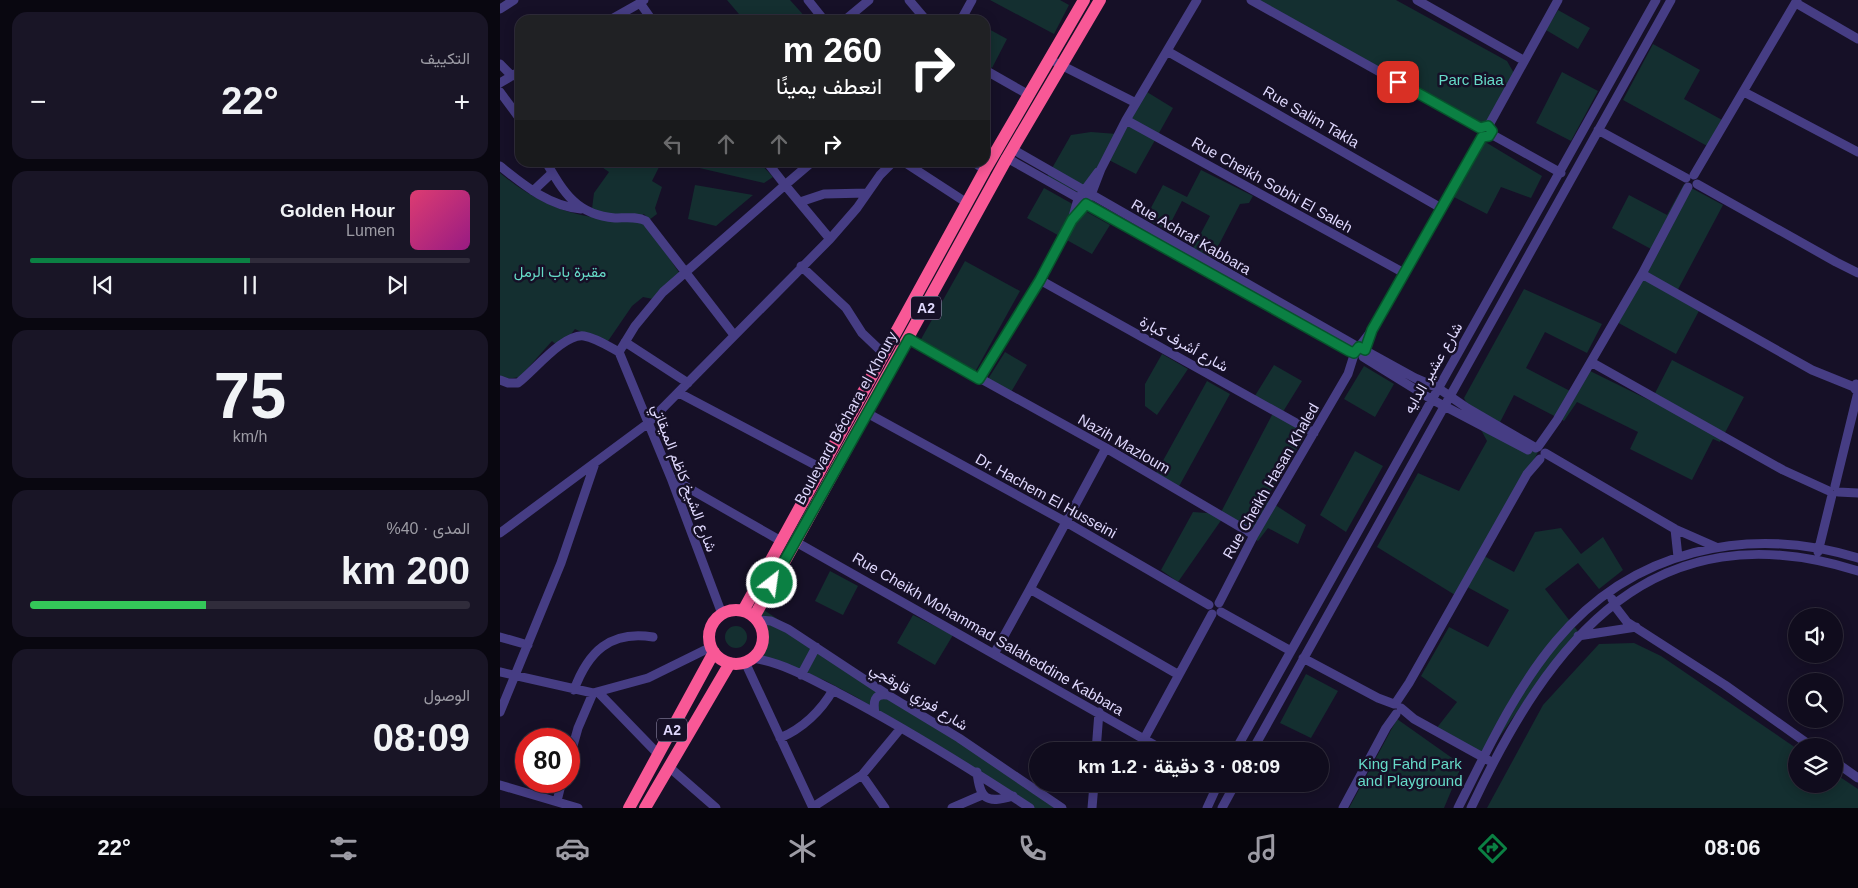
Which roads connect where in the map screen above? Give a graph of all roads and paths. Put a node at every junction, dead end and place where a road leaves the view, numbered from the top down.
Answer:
1 (514, 0) edge
2 (808, 0) edge
3 (869, 0) edge
4 (909, 0) edge
5 (972, 0) edge
6 (1084, 0) edge
7 (1100, 0) edge
8 (1197, 0) edge
9 (1251, 0) edge
10 (1417, 0) edge
11 (1558, 0) edge
12 (1656, 0) edge
13 (1672, 0) edge
14 (642, 1) edge
15 (1797, 2) edge
16 (500, 9) edge
17 (618, 15) edge
18 (649, 15) edge
19 (820, 15) edge
20 (851, 15) edge
21 (922, 15) edge
22 (963, 15) edge
23 (1858, 39) edge
24 (1167, 51) junction
25 (1523, 60) junction
26 (1055, 62) junction
27 (500, 64) edge
28 (990, 73) edge
29 (515, 74) edge
30 (512, 76) junction
31 (500, 83) edge
32 (500, 92) edge
33 (1744, 92) junction
34 (1029, 95) junction
35 (1136, 103) junction
36 (515, 112) edge
37 (1126, 120) junction
38 (1598, 130) junction
39 (1485, 131) junction
40 (1858, 152) edge
41 (1010, 154) junction
42 (990, 161) edge
43 (500, 166) edge
44 (549, 167) edge
45 (771, 167) edge
46 (806, 167) edge
47 (888, 167) edge
48 (912, 167) edge
49 (981, 167) edge
50 (987, 167) edge
51 (985, 170) junction
52 (552, 172) junction
53 (1561, 172) junction
54 (1691, 181) junction
55 (785, 185) junction
56 (533, 191) junction
57 (867, 193) junction
58 (1087, 193) junction
59 (1078, 199) junction
60 (800, 202) junction
61 (967, 203) junction
62 (1086, 204) junction
63 (1441, 208) junction
64 (581, 209) junction
65 (1072, 220) junction
66 (830, 239) junction
67 (802, 266) junction
68 (686, 271) junction
69 (1404, 273) junction
70 (1858, 273) edge
71 (1642, 274) junction
72 (1040, 280) junction
73 (734, 335) junction
74 (909, 339) junction
75 (625, 342) junction
76 (619, 352) junction
77 (1360, 352) junction
78 (883, 353) junction
79 (1592, 362) junction
80 (979, 379) junction
81 (500, 380) edge
82 (688, 383) junction
83 (1857, 387) edge
84 (1438, 388) junction
85 (679, 393) junction
86 (1450, 395) junction
87 (1432, 399) junction
88 (1444, 406) junction
89 (867, 413) junction
90 (647, 424) junction
91 (1314, 433) junction
92 (1106, 448) junction
93 (1539, 453) junction
94 (595, 463) junction
95 (821, 468) junction
96 (670, 478) junction
97 (1833, 491) junction
98 (1858, 493) edge
99 (1066, 522) junction
100 (1675, 530) junction
101 (500, 533) edge
102 (1254, 535) junction
103 (781, 541) junction
104 (796, 542) junction
105 (1716, 547) junction
106 (1819, 547) junction
107 (1678, 557) junction
108 (1858, 558) edge
109 (1816, 559) junction
110 (1858, 571) edge
111 (1030, 590) junction
112 (1610, 591) junction
113 (1613, 603) junction
114 (1215, 608) junction
115 (722, 614) junction
116 (751, 616) junction
117 (1636, 627) junction
118 (1578, 636) junction
119 (500, 637) edge
120 (653, 637) dead end
121 (528, 645) junction
122 (816, 647) junction
123 (712, 650) junction
124 (1290, 651) junction
125 (994, 654) junction
126 (1303, 658) junction
127 (749, 660) junction
128 (730, 663) junction
129 (500, 672) edge
130 (801, 675) junction
131 (1179, 675) junction
132 (514, 676) junction
133 (574, 690) junction
134 (833, 690) junction
135 (595, 693) junction
136 (888, 695) junction
137 (1396, 709) junction
138 (500, 712) edge
139 (1099, 712) junction
140 (875, 713) junction
141 (578, 728) edge
142 (901, 728) junction
143 (780, 738) junction
144 (1144, 738) junction
145 (1800, 738) edge
146 (1097, 742) edge
147 (1150, 742) edge
148 (1240, 742) edge
149 (1257, 742) edge
150 (659, 755) junction
151 (1483, 758) junction
152 (1493, 763) junction
153 (669, 767) junction
154 (1843, 768) edge
155 (977, 772) junction
156 (862, 775) junction
157 (1858, 778) edge
158 (500, 785) edge
159 (1093, 792) edge
160 (1214, 792) edge
161 (1230, 792) edge
162 (559, 793) edge
163 (982, 795) junction
164 (1013, 796) junction
165 (557, 801) junction
166 (994, 804) edge
167 (578, 808) edge
168 (629, 808) edge
169 (645, 808) edge
170 (716, 808) edge
171 (813, 808) edge
172 (885, 808) edge
173 (952, 808) edge
174 (1030, 808) edge
175 (1062, 808) edge
176 (1092, 808) edge
177 (1207, 808) edge
178 (1222, 808) edge
179 (1343, 808) edge
180 (1458, 808) edge
181 (1471, 808) edge

1 - 16 street
2 - 19 street
3 - 20 street
4 - 21 street
5 - 22 street
6 - 26 highway, Boulevard Béchara el Khoury / A2
7 - 26 highway, Boulevard Béchara el Khoury / A2
8 - 24 street
9 - 39 street
10 - 25 street
11 - 25 street, Rue Cheikh Hasan Khaled
12 - 53 street, شارع عشير الدايه
13 - 38 street, شارع عشير الدايه
14 - 17 street
14 - 18 street
15 - 23 street
15 - 33 street
24 - 35 street
24 - 63 street, Rue Salim Takla
25 - 39 street, Rue Cheikh Hasan Khaled
26 - 34 highway, Boulevard Béchara el Khoury / A2
26 - 35 street
26 - 41 highway, Boulevard Béchara el Khoury / A2
27 - 30 street
28 - 34 street
29 - 30 street
30 - 31 street
32 - 36 street
33 - 40 street
33 - 54 street
34 - 42 highway, Boulevard Béchara el Khoury / A2
35 - 37 street
37 - 58 street
37 - 69 street, Rue Cheikh Sobhi El Saleh
38 - 54 street
38 - 86 street, شارع عشير الدايه
39 - 53 street
39 - 63 street, Rue Cheikh Hasan Khaled
41 - 58 street, Rue Achraf Kabbara
41 - 59 street, Rue Achraf Kabbara
41 - 74 highway, Boulevard Béchara el Khoury / A2
43 - 56 street
44 - 52 street
45 - 55 street
46 - 55 street
47 - 57 street
48 - 61 street
49 - 51 street
50 - 51 highway, Boulevard Béchara el Khoury / A2
51 - 61 highway, Boulevard Béchara el Khoury / A2
52 - 56 street
52 - 64 street
53 - 84 street, شارع عشير الدايه
54 - 70 street
54 - 71 street
55 - 60 street
55 - 68 street
56 - 64 street
57 - 60 street
57 - 66 street
58 - 59 street
58 - 62 street
58 - 77 street, Rue Achraf Kabbara
59 - 62 street, Rue Achraf Kabbara
59 - 65 street
60 - 66 street
61 - 78 highway, Boulevard Béchara el Khoury / A2
62 - 65 street
62 - 77 street, Rue Achraf Kabbara
63 - 69 street, Rue Cheikh Hasan Khaled
64 - 68 street
65 - 72 street
66 - 67 street
67 - 73 street
67 - 78 street
68 - 73 street
68 - 75 street
69 - 77 street, Rue Cheikh Hasan Khaled
71 - 79 street
71 - 83 street
72 - 80 street
72 - 91 street, شارع أشرف كبارة
73 - 82 street
74 - 80 street, Nazih Mazloum
74 - 89 highway, Boulevard Béchara el Khoury / A2
75 - 76 street
75 - 82 street
76 - 81 street
76 - 90 street, شارع الشيخ كاظم الميقاتي
77 - 84 street, Rue Achraf Kabbara
77 - 87 street, Rue Achraf Kabbara
77 - 91 street, Rue Cheikh Hasan Khaled
78 - 95 highway, Boulevard Béchara el Khoury / A2
79 - 93 street
79 - 97 street
80 - 92 street, Nazih Mazloum
82 - 85 street
83 - 97 street
84 - 86 street, Rue Achraf Kabbara
84 - 87 street, شارع عشير الدايه
85 - 90 street
85 - 95 street
86 - 88 street, شارع عشير الدايه
86 - 93 street, Rue Achraf Kabbara
87 - 88 street, Rue Achraf Kabbara
87 - 124 street, شارع عشير الدايه
88 - 93 street, Rue Achraf Kabbara
88 - 126 street, شارع عشير الدايه
89 - 99 street, Dr. Hachem El Husseini
89 - 104 highway, Boulevard Béchara el Khoury / A2
90 - 94 street
90 - 96 street, شارع الشيخ كاظم الميقاتي
91 - 102 street, Rue Cheikh Hasan Khaled
92 - 99 street
92 - 102 street, Nazih Mazloum
93 - 100 street, Rue Achraf Kabbara
93 - 137 street
94 - 101 street
94 - 121 street
95 - 103 highway, Boulevard Béchara el Khoury / A2
96 - 103 street
96 - 115 street, شارع الشيخ كاظم الميقاتي
97 - 98 street
97 - 106 street
99 - 111 street
99 - 114 street, Dr. Hachem El Husseini
100 - 105 street, Rue Achraf Kabbara
100 - 107 street
102 - 114 street, Rue Cheikh Hasan Khaled
103 - 116 highway, Boulevard Béchara el Khoury / A2
104 - 116 highway, Boulevard Béchara el Khoury / A2
104 - 125 street, Rue Cheikh Mohammad Salaheddine Kabbara
105 - 106 street
105 - 107 street
106 - 108 street
106 - 109 street
107 - 112 street
109 - 110 street
109 - 113 street
111 - 125 street
111 - 131 street
112 - 113 street
112 - 151 street
113 - 117 street
113 - 118 street
114 - 124 street, Dr. Hachem El Husseini
114 - 131 street, Rue Cheikh Hasan Khaled
115 - 116 highway
115 - 123 highway, A2
116 - 122 street, شارع فوزي قاوقجي
116 - 127 highway
117 - 118 street
117 - 145 street
118 - 152 street
119 - 121 street
120 - 133 street
121 - 132 street
122 - 130 street
122 - 136 street, شارع فوزي قاوقجي
123 - 128 highway
123 - 135 street
123 - 150 highway, A2
124 - 148 street, شارع عشير الدايه
125 - 139 street, Rue Cheikh Mohammad Salaheddine Kabbara
126 - 137 street
126 - 149 street, شارع عشير الدايه
127 - 128 highway
127 - 130 street
127 - 143 street
128 - 153 highway, A2
129 - 132 street
130 - 134 street
131 - 144 street, Rue Cheikh Hasan Khaled
132 - 133 street
132 - 138 street
133 - 135 street
134 - 140 street
134 - 143 street
135 - 141 street
135 - 150 street
136 - 140 street
136 - 175 street, شارع فوزي قاوقجي
137 - 151 street
137 - 179 street
139 - 144 street, Rue Cheikh Mohammad Salaheddine Kabbara
139 - 146 street
140 - 142 street
142 - 155 street
142 - 156 street
143 - 171 street
144 - 147 street, Rue Cheikh Mohammad Salaheddine Kabbara
150 - 168 highway, A2
151 - 152 street
151 - 180 street
152 - 181 street
153 - 169 highway, A2
153 - 170 street
154 - 157 street
155 - 163 street
155 - 164 street
156 - 171 street
156 - 172 street
158 - 165 street
159 - 176 street
160 - 177 street
161 - 178 street
162 - 165 street
163 - 166 street
163 - 173 street
164 - 166 street
164 - 174 street
165 - 167 street

